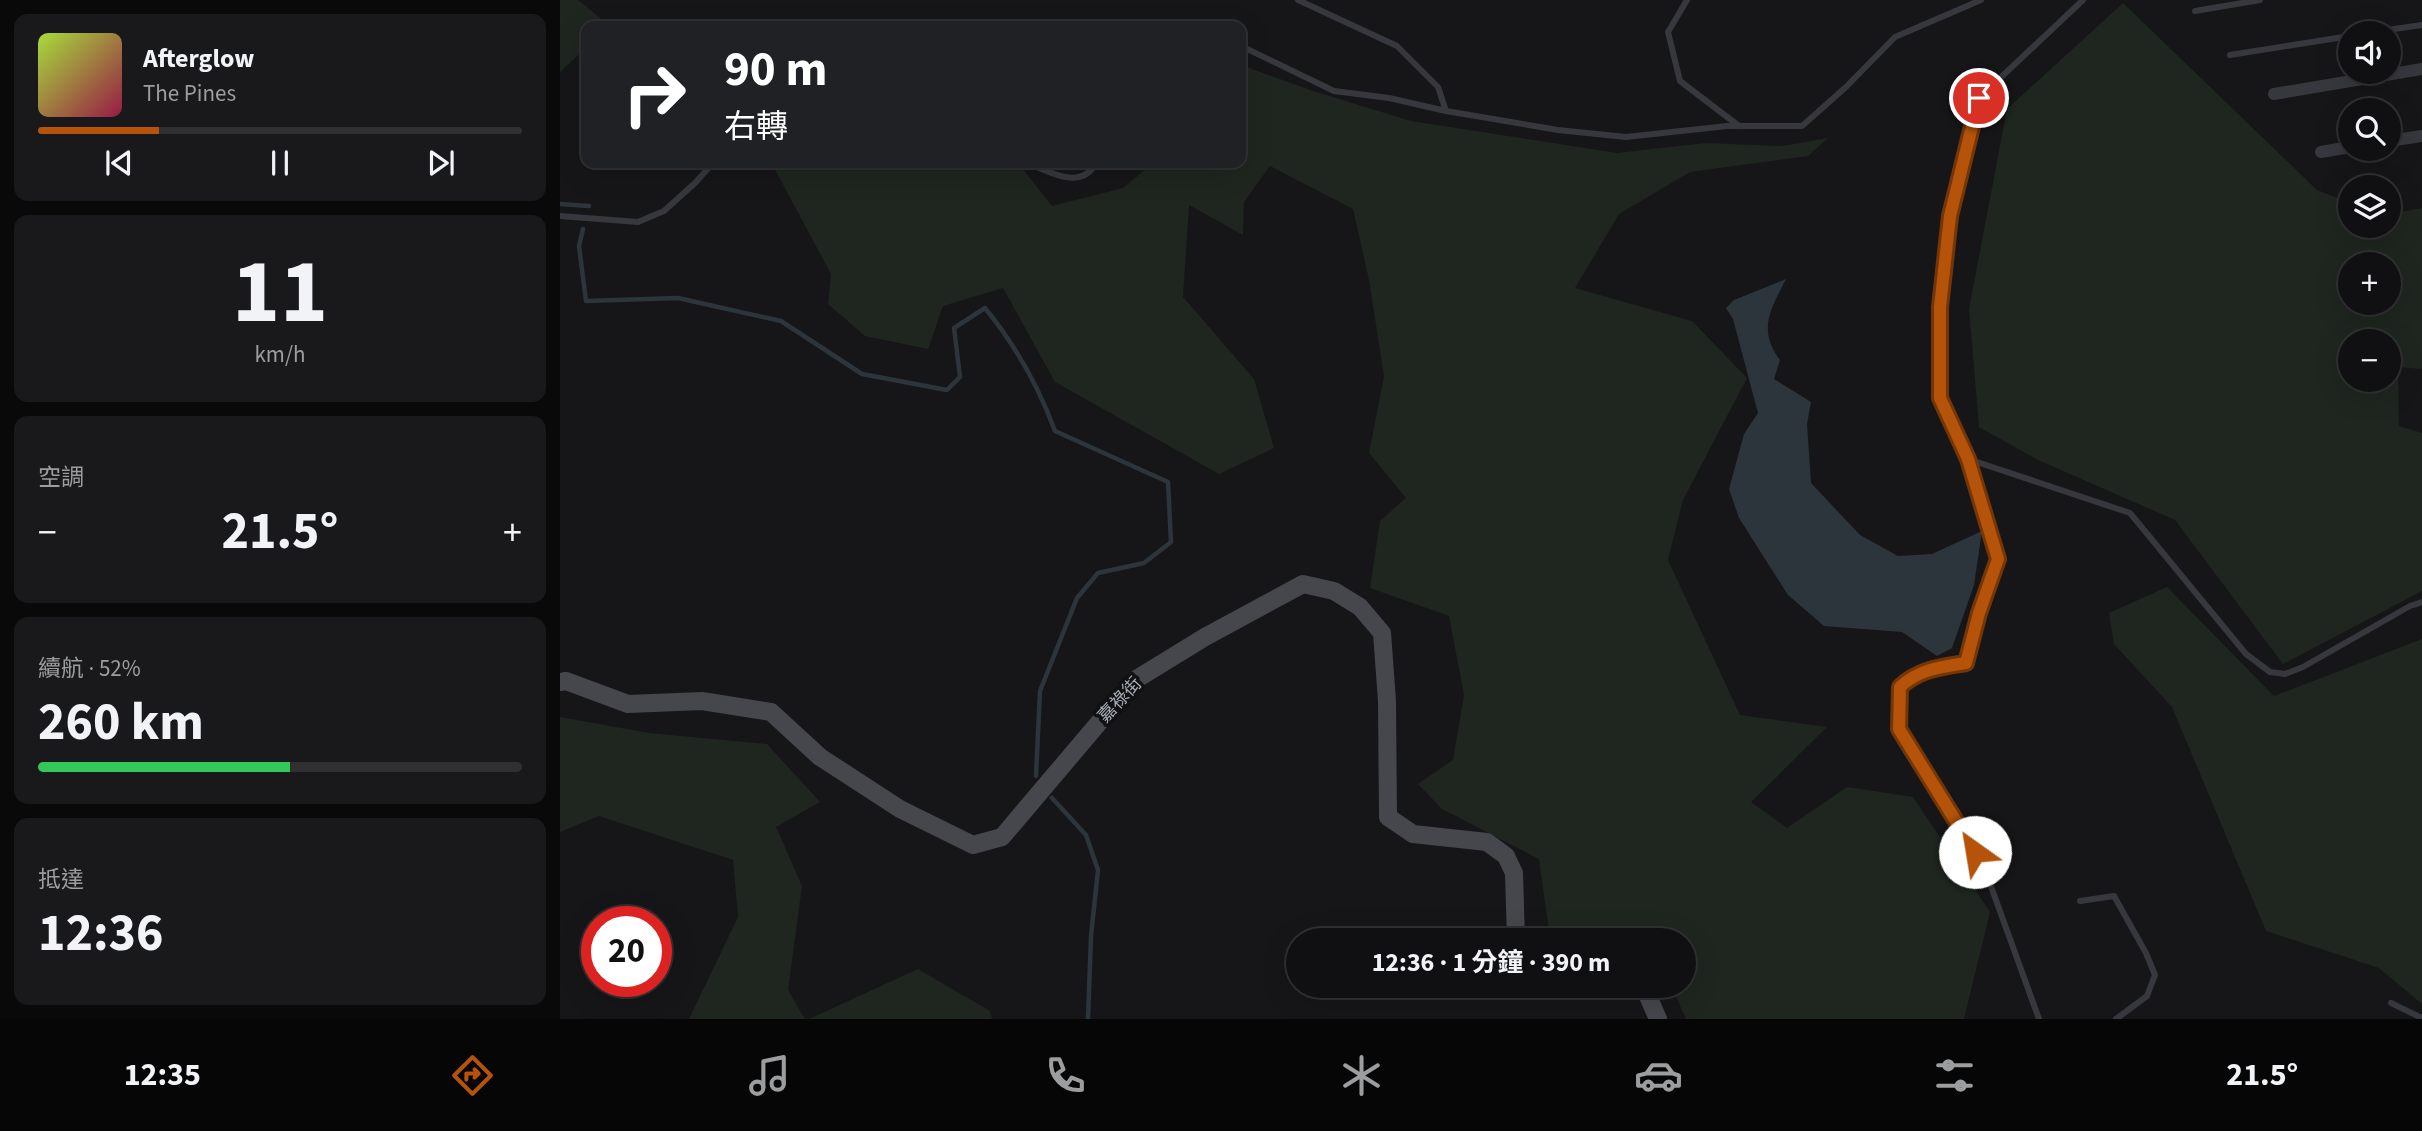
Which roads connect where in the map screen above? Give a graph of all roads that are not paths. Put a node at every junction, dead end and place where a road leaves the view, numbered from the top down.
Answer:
1 (1687, 0) edge
2 (1981, 0) edge
3 (2083, 0) edge
4 (2260, 0) edge
5 (1303, 1) edge
6 (2195, 11) dead end
7 (2422, 25) edge
8 (2401, 28) edge
9 (2338, 38) edge
10 (1246, 48) edge
11 (2230, 55) dead end
12 (2422, 69) edge
13 (2274, 94) dead end
14 (1446, 111) junction
15 (1739, 126) junction
16 (2422, 136) edge
17 (2401, 139) edge
18 (2338, 149) edge
19 (2321, 152) dead end
20 (708, 168) edge
21 (1041, 168) edge
22 (1093, 168) edge
23 (560, 216) edge
24 (1968, 459) junction
25 (2422, 602) edge
26 (560, 682) edge
27 (2080, 901) dead end
28 (1516, 928) edge
29 (1649, 998) edge
30 (2391, 1003) dead end
31 (2422, 1018) edge
32 (1658, 1019) edge
33 (2039, 1019) edge
34 (2116, 1019) edge

1 - 15 lane
2 - 15 lane
3 - 24 lane
4 - 6 lane
5 - 14 lane
7 - 8 lane
9 - 11 lane
10 - 14 lane
12 - 13 street
14 - 15 lane
16 - 17 street
18 - 19 street
20 - 23 lane
21 - 22 lane
24 - 25 lane
24 - 33 lane
26 - 28 street, 嘉祿街
27 - 34 lane
29 - 32 street
30 - 31 lane

